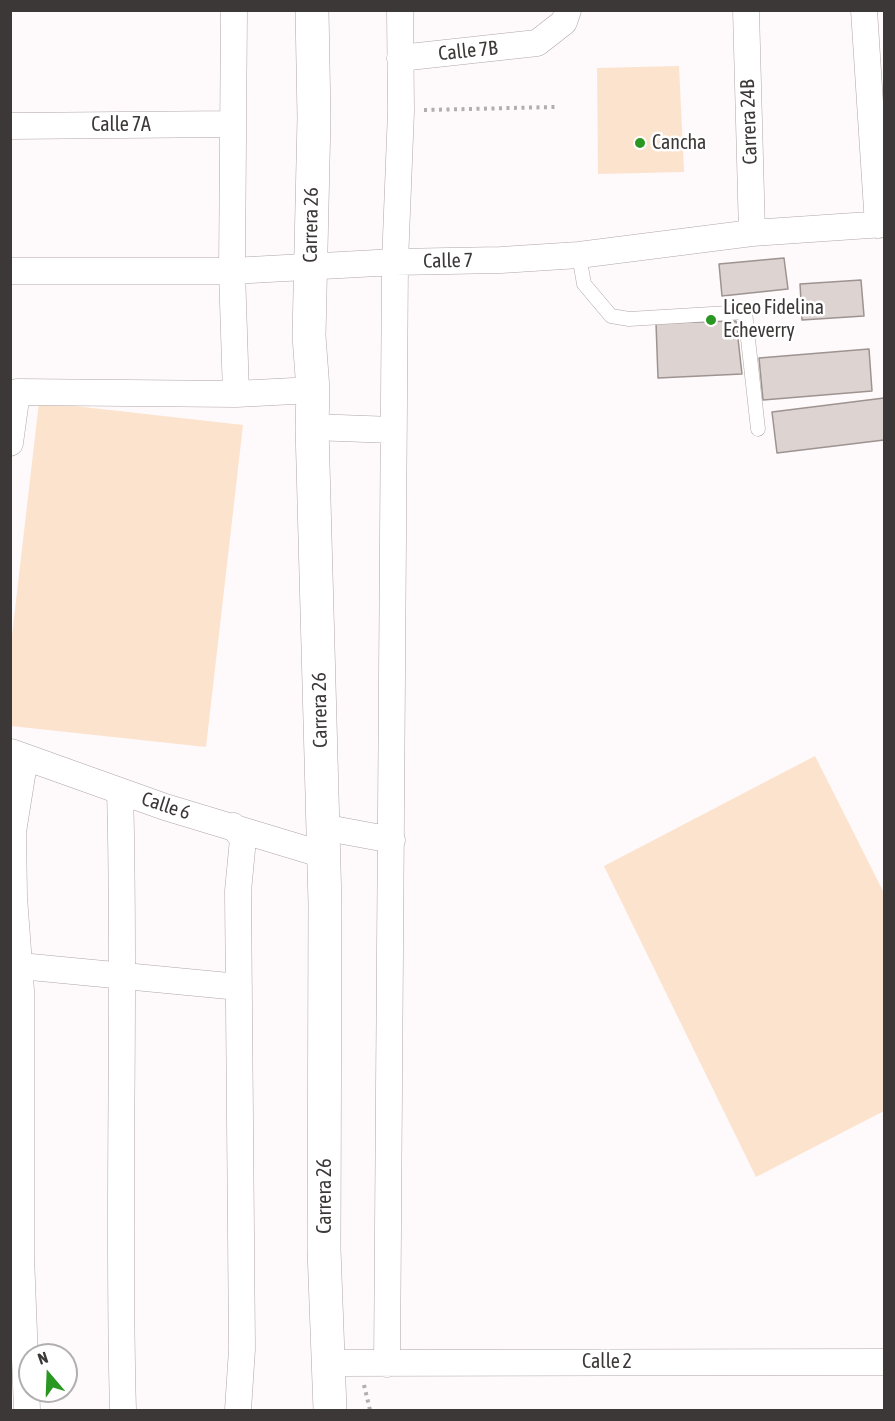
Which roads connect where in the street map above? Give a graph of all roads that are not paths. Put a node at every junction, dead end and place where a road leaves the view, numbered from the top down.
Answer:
1 (234, 10) edge
2 (312, 10) edge
3 (400, 10) edge
4 (568, 10) edge
5 (746, 10) edge
6 (864, 10) edge
7 (400, 58) junction
8 (232, 124) junction
9 (10, 126) edge
10 (881, 224) edge
11 (752, 233) junction
12 (579, 255) junction
13 (395, 262) junction
14 (310, 266) junction
15 (232, 271) junction
16 (10, 272) edge
17 (313, 390) junction
18 (236, 394) junction
19 (312, 427) junction
20 (758, 429) dead end
21 (393, 430) junction
22 (10, 443) edge
23 (18, 754) edge
24 (120, 791) junction
25 (233, 826) junction
26 (392, 840) junction
27 (323, 841) junction
28 (14, 965) edge
29 (123, 975) junction
30 (239, 987) junction
31 (16, 1257) edge
32 (885, 1362) edge
33 (329, 1363) junction
34 (387, 1364) junction
35 (27, 1410) edge
36 (123, 1410) edge
37 (238, 1410) edge
38 (330, 1410) edge

1 - 8 street
2 - 14 main road, Carrera 26
3 - 7 street
4 - 7 street, Calle 7B
5 - 11 street, Carrera 24B
6 - 10 street
7 - 13 street
8 - 9 street, Calle 7A
8 - 15 street
10 - 11 street, Calle 7
11 - 12 street, Calle 7
12 - 13 street, Calle 7
12 - 20 lane
13 - 14 street, Calle 7
13 - 21 street
14 - 15 street, Calle 7
14 - 17 main road, Carrera 26
15 - 16 street, Calle 7
15 - 18 street
17 - 18 street
17 - 19 main road, Carrera 26
18 - 22 street
19 - 21 street
19 - 27 main road, Carrera 26
21 - 26 street
23 - 24 street, Calle 6
23 - 28 street
24 - 25 street, Calle 6
24 - 29 street
25 - 27 street, Calle 6
25 - 30 street
26 - 27 street, Calle 6
26 - 34 street
27 - 33 main road, Carrera 26
28 - 29 street
28 - 31 street
29 - 30 street
29 - 36 street
30 - 37 street
31 - 35 street
32 - 34 street, Calle 2
33 - 34 street, Calle 2
33 - 38 main road, Carrera 26

